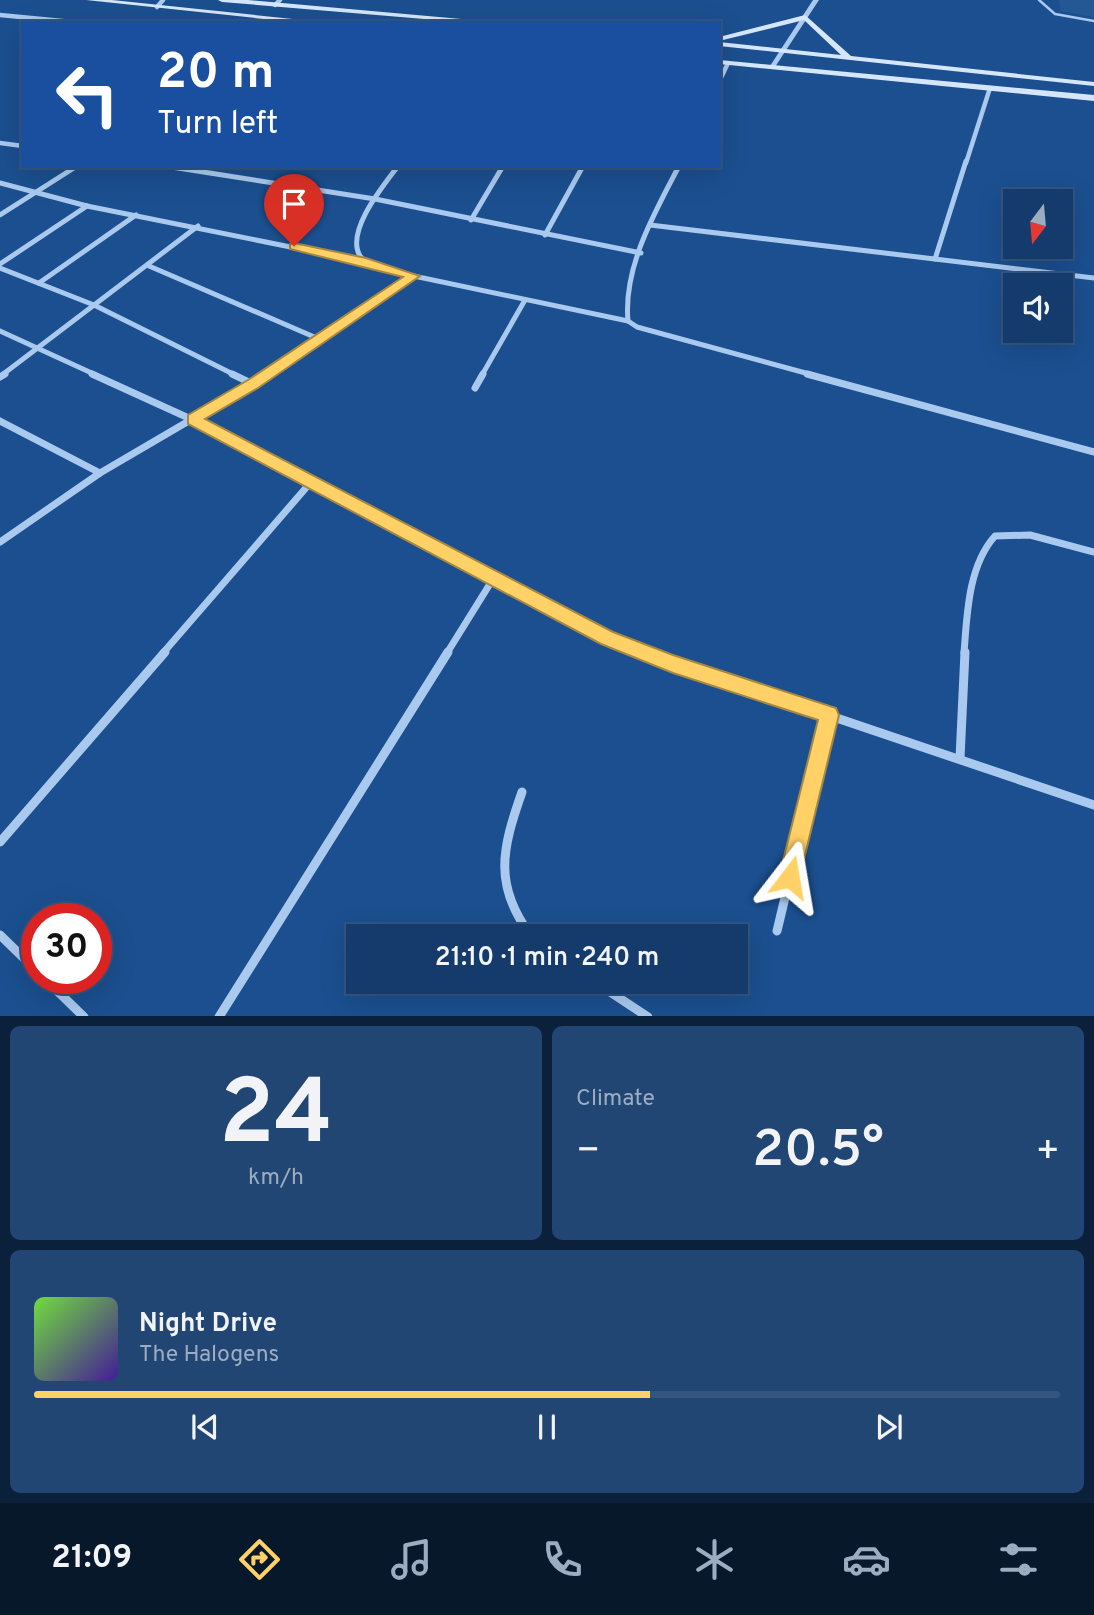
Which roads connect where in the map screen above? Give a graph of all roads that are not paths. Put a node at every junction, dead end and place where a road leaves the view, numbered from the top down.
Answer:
1 (90, 0) edge
2 (163, 0) edge
3 (222, 0) edge
4 (816, 0) edge
5 (1039, 0) edge
6 (277, 2) edge
7 (157, 6) junction
8 (0, 15) edge
9 (805, 17) junction
10 (62, 21) edge
11 (307, 21) edge
12 (481, 21) edge
13 (1094, 21) edge
14 (721, 41) edge
15 (721, 42) edge
16 (784, 51) junction
17 (849, 58) junction
18 (724, 62) edge
19 (773, 66) junction
20 (1094, 84) edge
21 (990, 88) junction
22 (1094, 98) edge
23 (0, 144) edge
24 (21, 146) edge
25 (74, 168) edge
26 (178, 168) edge
27 (397, 168) edge
28 (502, 168) edge
29 (582, 168) edge
30 (677, 168) edge
31 (0, 183) edge
32 (35, 192) junction
33 (375, 199) junction
34 (87, 206) junction
35 (0, 215) edge
36 (136, 215) junction
37 (471, 220) junction
38 (650, 225) junction
39 (198, 226) junction
40 (545, 235) junction
41 (641, 253) junction
42 (934, 259) junction
43 (366, 262) junction
44 (0, 266) edge
45 (149, 266) junction
46 (413, 276) junction
47 (1094, 278) edge
48 (40, 283) junction
49 (526, 300) junction
50 (94, 305) junction
51 (628, 321) junction
52 (0, 331) edge
53 (319, 339) junction
54 (36, 348) junction
55 (0, 377) edge
56 (253, 384) junction
57 (475, 388) dead end
58 (193, 419) junction
59 (0, 421) edge
60 (1094, 452) edge
61 (100, 473) junction
62 (311, 482) junction
63 (0, 542) edge
64 (1094, 552) edge
65 (493, 579) junction
66 (829, 715) junction
67 (960, 758) junction
68 (522, 792) dead end
69 (1094, 806) edge
70 (0, 842) edge
71 (520, 924) edge
72 (777, 931) dead end
73 (0, 935) edge
74 (21, 955) edge
75 (60, 994) edge
76 (614, 994) edge
77 (83, 1016) edge
78 (220, 1016) edge
79 (647, 1016) edge

1 - 7 main road
2 - 7 street
3 - 6 main road
4 - 9 street
5 - 13 lane
6 - 12 main road
7 - 11 main road
8 - 10 street
9 - 14 main road
9 - 16 street
9 - 17 main road
15 - 16 main road
16 - 17 main road
16 - 19 street
17 - 20 main road
18 - 19 main road
19 - 21 main road
21 - 22 main road
21 - 42 street
23 - 24 street
25 - 32 street
26 - 33 street
27 - 33 street
28 - 37 street
29 - 40 street
30 - 38 street
31 - 32 street
32 - 34 street
32 - 35 street
33 - 37 street
33 - 43 street
34 - 36 street
34 - 44 street
36 - 39 street
36 - 48 street
37 - 40 street
38 - 41 street
38 - 42 street
39 - 43 street
39 - 45 street
40 - 41 street
41 - 51 street
42 - 47 street
43 - 46 street
44 - 48 street
45 - 50 street
45 - 53 street
46 - 49 street
46 - 53 street
48 - 50 street
49 - 51 street
49 - 57 street
50 - 54 street
50 - 56 street
51 - 60 street
52 - 54 street
53 - 56 street
54 - 55 street
54 - 58 street
56 - 58 street
58 - 61 street
58 - 62 street
59 - 61 street
61 - 63 street
62 - 65 street
62 - 70 street
64 - 67 street
65 - 66 street
65 - 78 street
66 - 67 street
66 - 72 street
67 - 69 street
68 - 71 street
73 - 74 street
75 - 77 street
76 - 79 street

